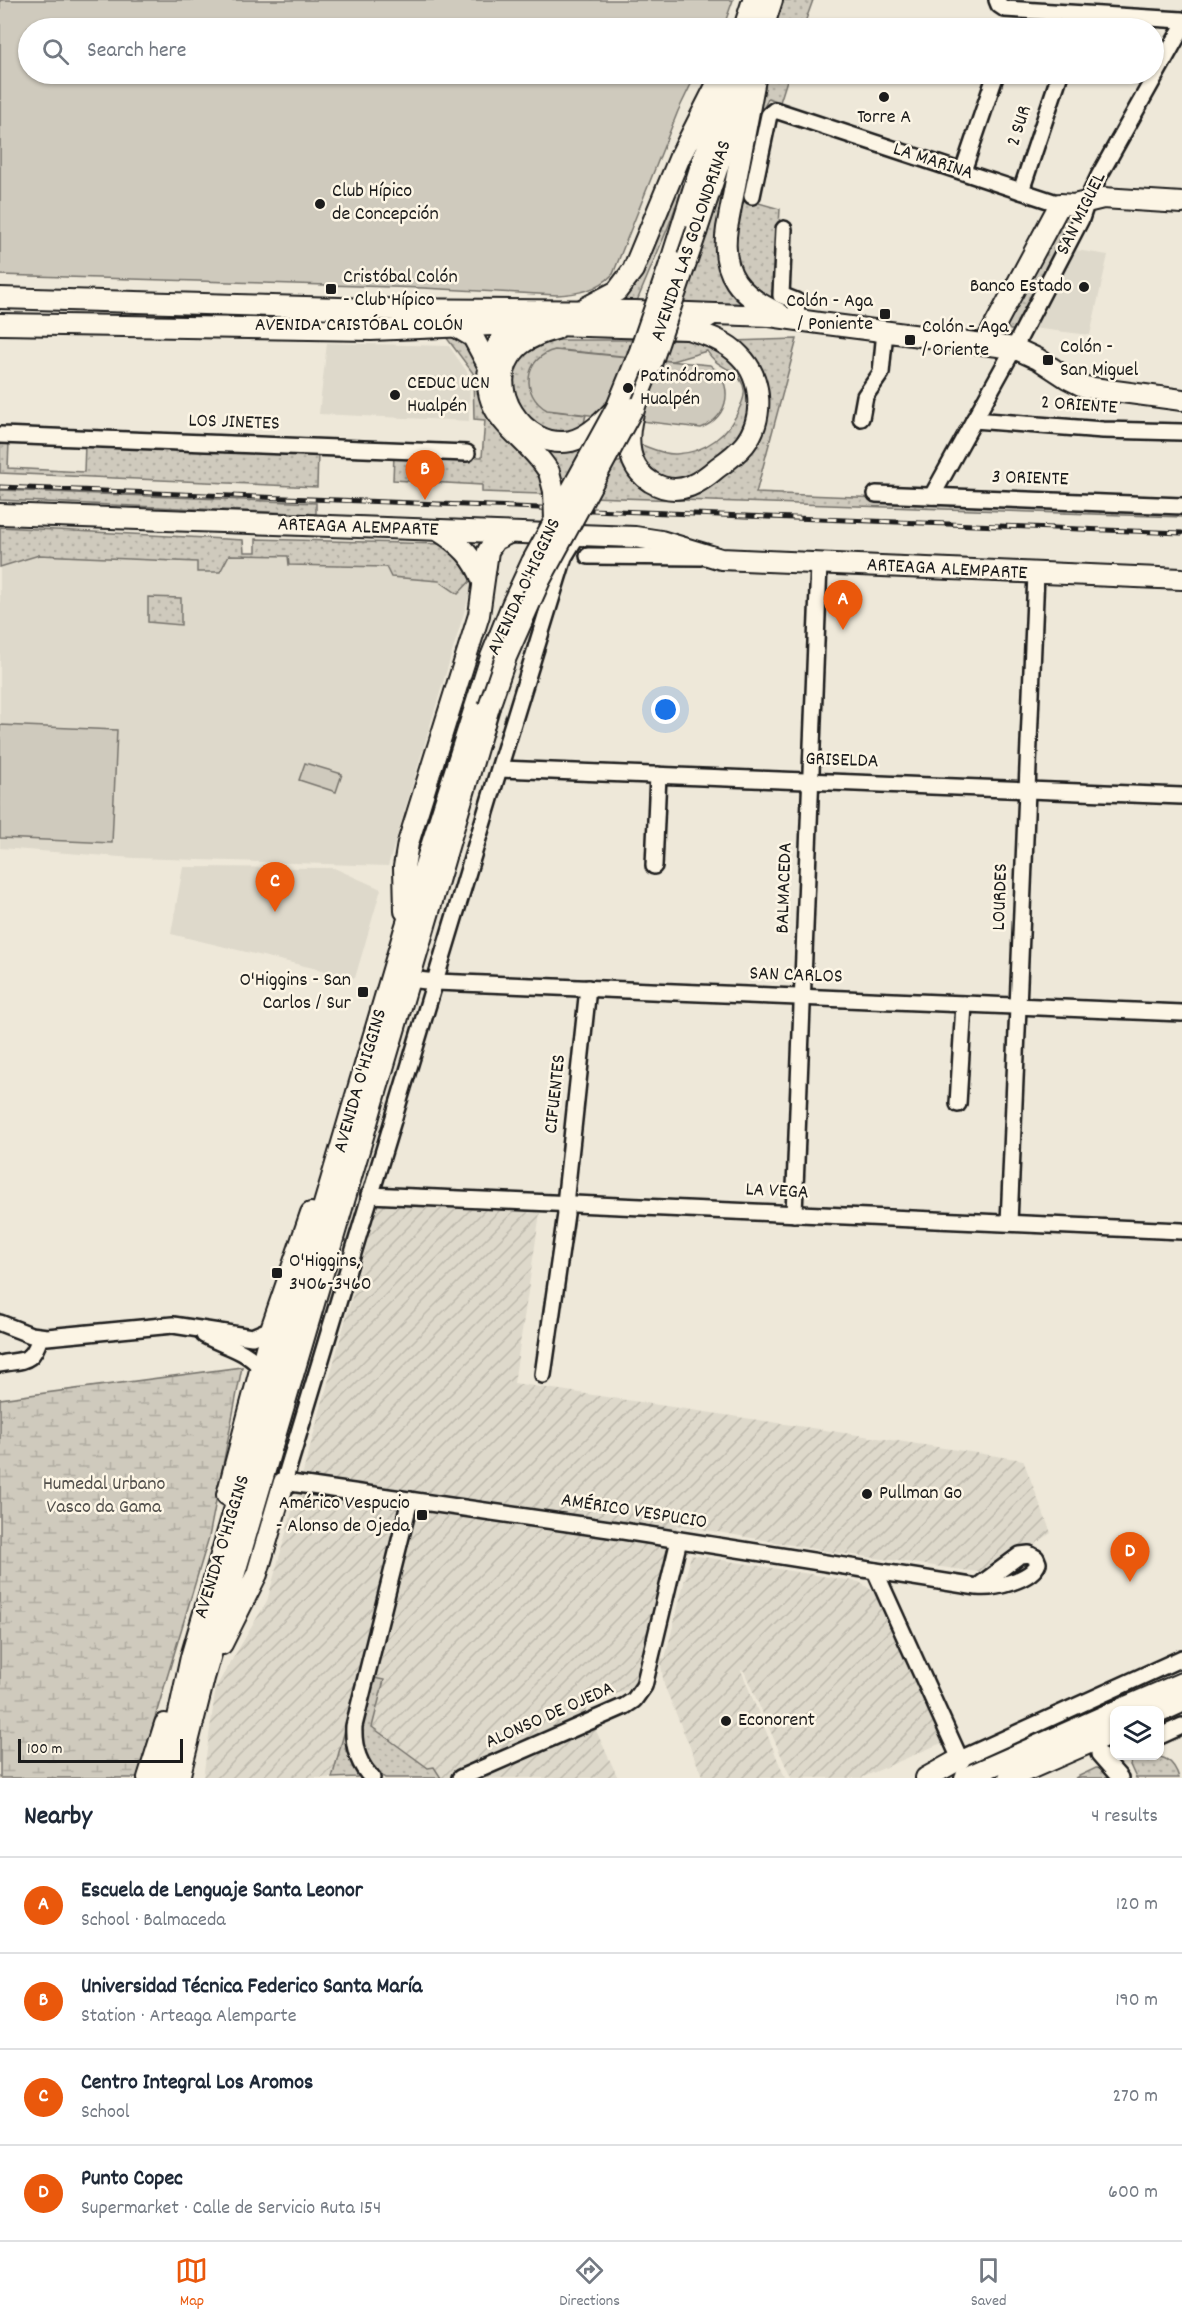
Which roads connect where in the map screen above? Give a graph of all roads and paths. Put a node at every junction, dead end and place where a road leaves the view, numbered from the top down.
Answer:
1 (753, 0) edge
2 (772, 0) edge
3 (998, 3) edge
4 (747, 18) edge
5 (766, 18) edge
6 (1059, 18) edge
7 (1164, 20) edge
8 (1182, 20) edge
9 (1182, 27) edge
10 (1164, 60) edge
11 (717, 84) edge
12 (727, 84) edge
13 (744, 84) edge
14 (754, 84) edge
15 (993, 84) edge
16 (1057, 84) edge
17 (1151, 84) edge
18 (963, 171) junction
19 (1021, 191) junction
20 (752, 196) dead end
21 (1087, 201) junction
22 (1182, 203) edge
23 (1060, 204) junction
24 (784, 229) dead end
25 (690, 230) junction
26 (0, 298) edge
27 (550, 310) junction
28 (713, 314) junction
29 (575, 318) junction
30 (793, 318) junction
31 (0, 324) edge
32 (518, 324) junction
33 (456, 327) junction
34 (688, 329) junction
35 (885, 331) junction
36 (985, 344) junction
37 (1014, 348) junction
38 (489, 367) junction
39 (1182, 400) edge
40 (625, 408) junction
41 (861, 418) dead end
42 (974, 420) junction
43 (1182, 432) edge
44 (0, 435) edge
45 (467, 453) dead end
46 (876, 494) dead end
47 (932, 496) junction
48 (1182, 506) edge
49 (0, 514) edge
50 (554, 522) junction
51 (439, 531) junction
52 (509, 533) junction
53 (578, 536) junction
54 (588, 556) dead end
55 (713, 557) junction
56 (819, 564) junction
57 (1035, 574) junction
58 (1182, 579) edge
59 (483, 582) junction
60 (482, 707) junction
61 (500, 769) junction
62 (658, 775) junction
63 (810, 780) junction
64 (1027, 789) junction
65 (1182, 796) edge
66 (654, 866) dead end
67 (405, 929) junction
68 (408, 979) junction
69 (436, 982) junction
70 (588, 988) junction
71 (802, 998) junction
72 (964, 1004) junction
73 (1018, 1006) junction
74 (1182, 1013) edge
75 (958, 1104) dead end
76 (338, 1160) junction
77 (369, 1195) junction
78 (565, 1204) junction
79 (794, 1214) junction
80 (1009, 1223) junction
81 (1182, 1231) edge
82 (0, 1323) edge
83 (194, 1329) junction
84 (271, 1329) junction
85 (40, 1337) junction
86 (0, 1364) edge
87 (260, 1367) junction
88 (543, 1375) dead end
89 (284, 1482) junction
90 (410, 1500) junction
91 (679, 1540) junction
92 (219, 1563) junction
93 (875, 1571) junction
94 (977, 1587) dead end
95 (191, 1657) junction
96 (1182, 1658) edge
97 (204, 1678) junction
98 (1182, 1683) edge
99 (1182, 1702) edge
100 (1129, 1706) edge
101 (1164, 1710) edge
102 (1110, 1714) edge
103 (1182, 1726) edge
104 (1110, 1734) edge
105 (1164, 1734) edge
106 (1107, 1754) edge
107 (1062, 1755) junction
108 (963, 1769) edge
109 (370, 1777) edge
110 (148, 1778) edge
111 (165, 1778) edge
112 (179, 1778) edge
113 (460, 1778) edge
114 (926, 1778) edge
115 (1009, 1778) edge
116 (1120, 1778) edge

1 - 4 main road
2 - 5 main road
3 - 6 street
7 - 8 street
9 - 10 street, SAN MIGUEL
11 - 29 main road
12 - 25 main road, AVENIDA LAS GOLONDRINAS
13 - 25 main road, AVENIDA LAS GOLONDRINAS
14 - 30 main road
15 - 18 street, 2 SUR
16 - 19 street, 2 SUR
17 - 21 street, SAN MIGUEL
18 - 19 street, LA MARINA
18 - 20 street, LA MARINA
19 - 23 street, LA MARINA
21 - 22 main road, LA MARINA
21 - 23 main road, LA MARINA
21 - 37 street, SAN MIGUEL
23 - 36 main road, SAN MIGUEL
24 - 30 street
25 - 40 main road, AVENIDA LAS GOLONDRINAS, bridge
26 - 27 main road, AVENIDA CRISTÓBAL COLÓN
27 - 29 main road, AVENIDA CRISTÓBAL COLÓN
27 - 32 main road
28 - 29 main road, AVENIDA CRISTÓBAL COLÓN
28 - 30 main road, AVENIDA CRISTÓBAL COLÓN
28 - 34 main road
29 - 32 main road, AVENIDA CRISTÓBAL COLÓN
29 - 34 main road, AVENIDA CRISTÓBAL COLÓN
29 - 40 main road
30 - 35 main road, AVENIDA CRISTÓBAL COLÓN
31 - 33 main road, AVENIDA CRISTÓBAL COLÓN
32 - 33 main road, AVENIDA CRISTÓBAL COLÓN
32 - 38 main road
33 - 38 main road
34 - 40 main road
35 - 36 main road, AVENIDA CRISTÓBAL COLÓN
35 - 41 street
36 - 37 main road, AVENIDA CRISTÓBAL COLÓN
37 - 39 main road, AVENIDA CRISTÓBAL COLÓN
37 - 42 street, SAN MIGUEL
38 - 50 main road, bridge
40 - 50 main road, AVENIDA O'HIGGINS, bridge
40 - 60 main road, AVENIDA O'HIGGINS, bridge
42 - 43 street, 2 ORIENTE
42 - 47 street, SAN MIGUEL
44 - 45 street, LOS JINETES
46 - 47 street, 3 ORIENTE
47 - 48 street, 3 ORIENTE
49 - 51 main road, ARTEAGA ALEMPARTE
50 - 60 main road, AVENIDA O'HIGGINS, bridge
51 - 52 main road, ARTEAGA ALEMPARTE
51 - 59 main road
52 - 53 main road, ARTEAGA ALEMPARTE
52 - 59 main road
53 - 55 main road, ARTEAGA ALEMPARTE
53 - 61 street, AVENIDA O'HIGGINS
54 - 55 street, ARTEAGA ALEMPARTE
55 - 56 main road, ARTEAGA ALEMPARTE
56 - 57 main road, ARTEAGA ALEMPARTE
56 - 63 street, BALMACEDA
57 - 58 main road, ARTEAGA ALEMPARTE
57 - 64 street, LOURDES
59 - 67 main road
60 - 67 main road, AVENIDA O'HIGGINS
60 - 68 main road, AVENIDA O'HIGGINS
61 - 62 street, GRISELDA
61 - 69 street, AVENIDA O'HIGGINS
62 - 63 street, GRISELDA
62 - 66 street
63 - 64 street, GRISELDA
63 - 71 street, BALMACEDA
64 - 65 street, GRISELDA
64 - 73 street, LOURDES
67 - 76 main road, AVENIDA O'HIGGINS
68 - 69 street, SAN CARLOS
68 - 97 main road, AVENIDA O'HIGGINS
69 - 70 street, SAN CARLOS
69 - 77 street, AVENIDA O'HIGGINS
70 - 71 street, SAN CARLOS
70 - 78 street, CIFUENTES
71 - 72 street, SAN CARLOS
71 - 79 street, BALMACEDA
72 - 73 street, SAN CARLOS
72 - 75 street
73 - 74 street, SAN CARLOS
73 - 80 street, LOURDES
76 - 84 main road
76 - 92 main road, AVENIDA O'HIGGINS
77 - 78 street, LA VEGA
77 - 89 street, AVENIDA O'HIGGINS
78 - 79 street, LA VEGA
78 - 88 street, CIFUENTES
79 - 80 street, LA VEGA
80 - 81 street, LA VEGA
82 - 85 street
83 - 84 street
83 - 85 street
83 - 87 street
84 - 87 main road
85 - 86 street
87 - 92 main road
89 - 90 street, AMÉRICO VESPUCIO
89 - 97 main road
90 - 91 street, AMÉRICO VESPUCIO
90 - 109 street
91 - 93 street, AMÉRICO VESPUCIO
91 - 113 street, ALONSO DE OJEDA
92 - 95 main road, AVENIDA O'HIGGINS
93 - 94 street, AMÉRICO VESPUCIO
93 - 108 street
95 - 110 main road
95 - 111 main road, AVENIDA O'HIGGINS
96 - 108 street
97 - 112 main road, AVENIDA O'HIGGINS
98 - 100 main road
99 - 101 main road
102 - 108 main road
103 - 105 street
104 - 107 main road
106 - 107 main road
106 - 116 street
107 - 115 main road
108 - 114 main road

